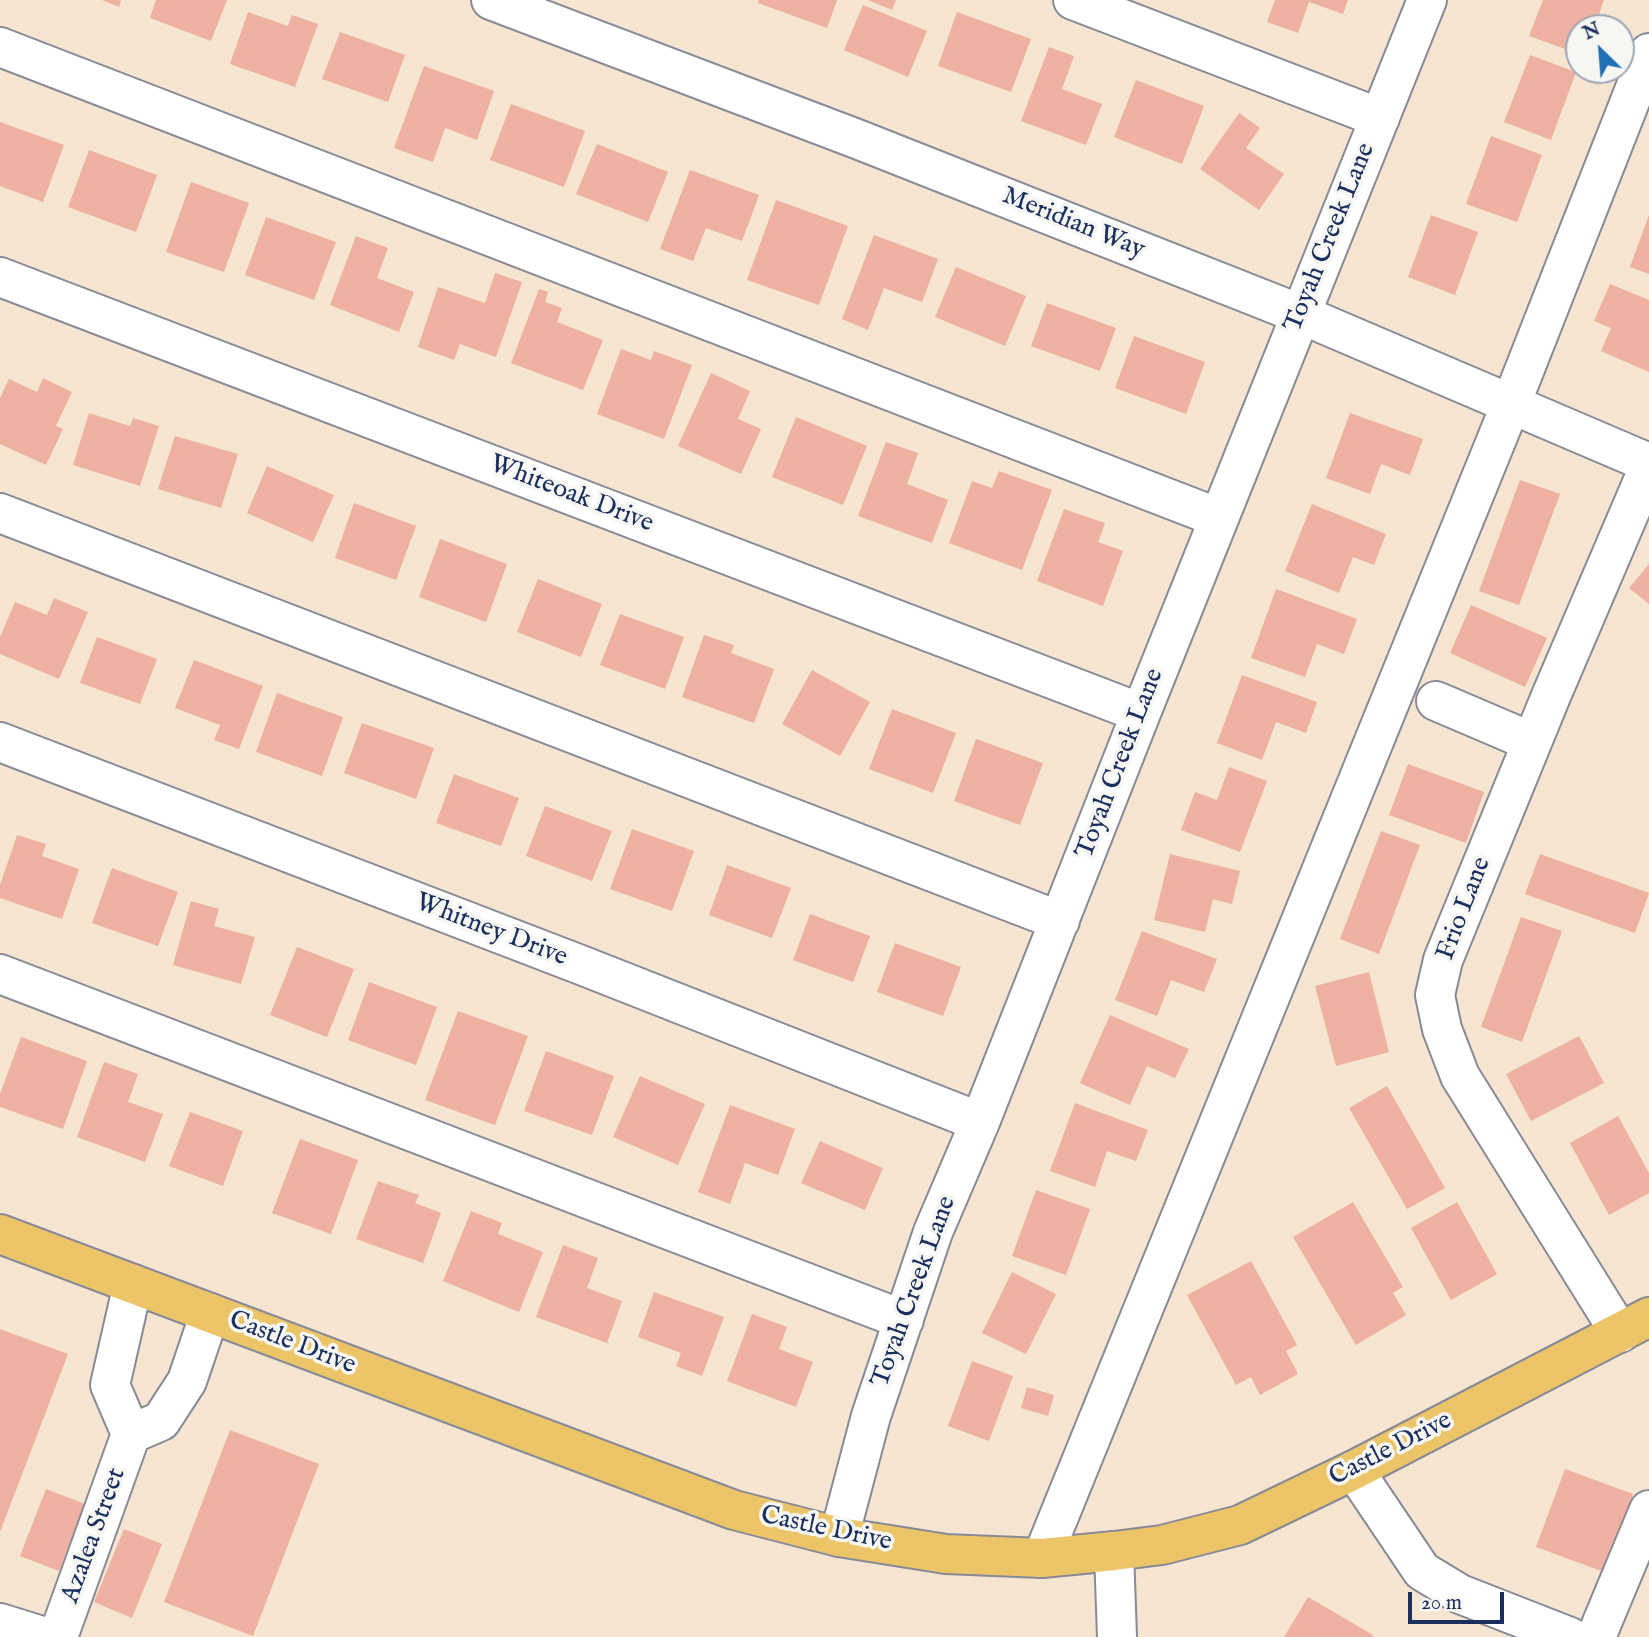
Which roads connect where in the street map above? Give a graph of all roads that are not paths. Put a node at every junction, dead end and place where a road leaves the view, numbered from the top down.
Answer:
1 (492, 0) edge
2 (1073, 0) edge
3 (1427, 0) edge
4 (0, 47) edge
5 (1649, 53) edge
6 (1380, 118) junction
7 (0, 277) edge
8 (1300, 314) junction
9 (1511, 404) junction
10 (1649, 465) edge
11 (0, 513) edge
12 (1219, 518) junction
13 (1436, 701) dead end
14 (1141, 713) junction
15 (0, 742) edge
16 (1532, 742) junction
17 (1059, 921) junction
18 (0, 974) edge
19 (981, 1122) junction
20 (0, 1234) edge
21 (133, 1284) junction
22 (210, 1313) junction
23 (904, 1320) junction
24 (1634, 1325) edge
25 (131, 1434) junction
26 (1354, 1469) junction
27 (1649, 1510) edge
28 (839, 1537) junction
29 (1114, 1551) junction
30 (1042, 1558) junction
31 (0, 1623) edge
32 (45, 1637) edge
33 (58, 1637) edge
34 (1117, 1637) edge
35 (1570, 1637) edge
36 (1596, 1637) edge

1 - 8 street, Meridian Way
2 - 6 street
3 - 6 street, Toyah Creek Lane
4 - 12 street
5 - 9 street
6 - 8 street, Toyah Creek Lane
7 - 14 street, Whiteoak Drive
8 - 9 street, Meridian Way
8 - 12 street, Toyah Creek Lane
9 - 10 street, Meridian Way
9 - 30 street
10 - 16 street, Frio Lane
11 - 17 street
12 - 14 street, Toyah Creek Lane
13 - 16 street
14 - 17 street, Toyah Creek Lane
15 - 19 street, Whitney Drive
16 - 24 street, Frio Lane
17 - 19 street, Toyah Creek Lane
18 - 23 street
19 - 23 street, Toyah Creek Lane
20 - 21 main road, Castle Drive
21 - 22 main road, Castle Drive
21 - 25 street, Azalea Street
22 - 25 street, Azalea Street
22 - 28 main road, Castle Drive
23 - 28 street, Toyah Creek Lane
24 - 26 main road, Castle Drive
25 - 33 street, Azalea Street
26 - 29 main road, Castle Drive
26 - 35 street
27 - 36 street
28 - 30 main road, Castle Drive
29 - 30 main road, Castle Drive
29 - 34 street
31 - 32 street

